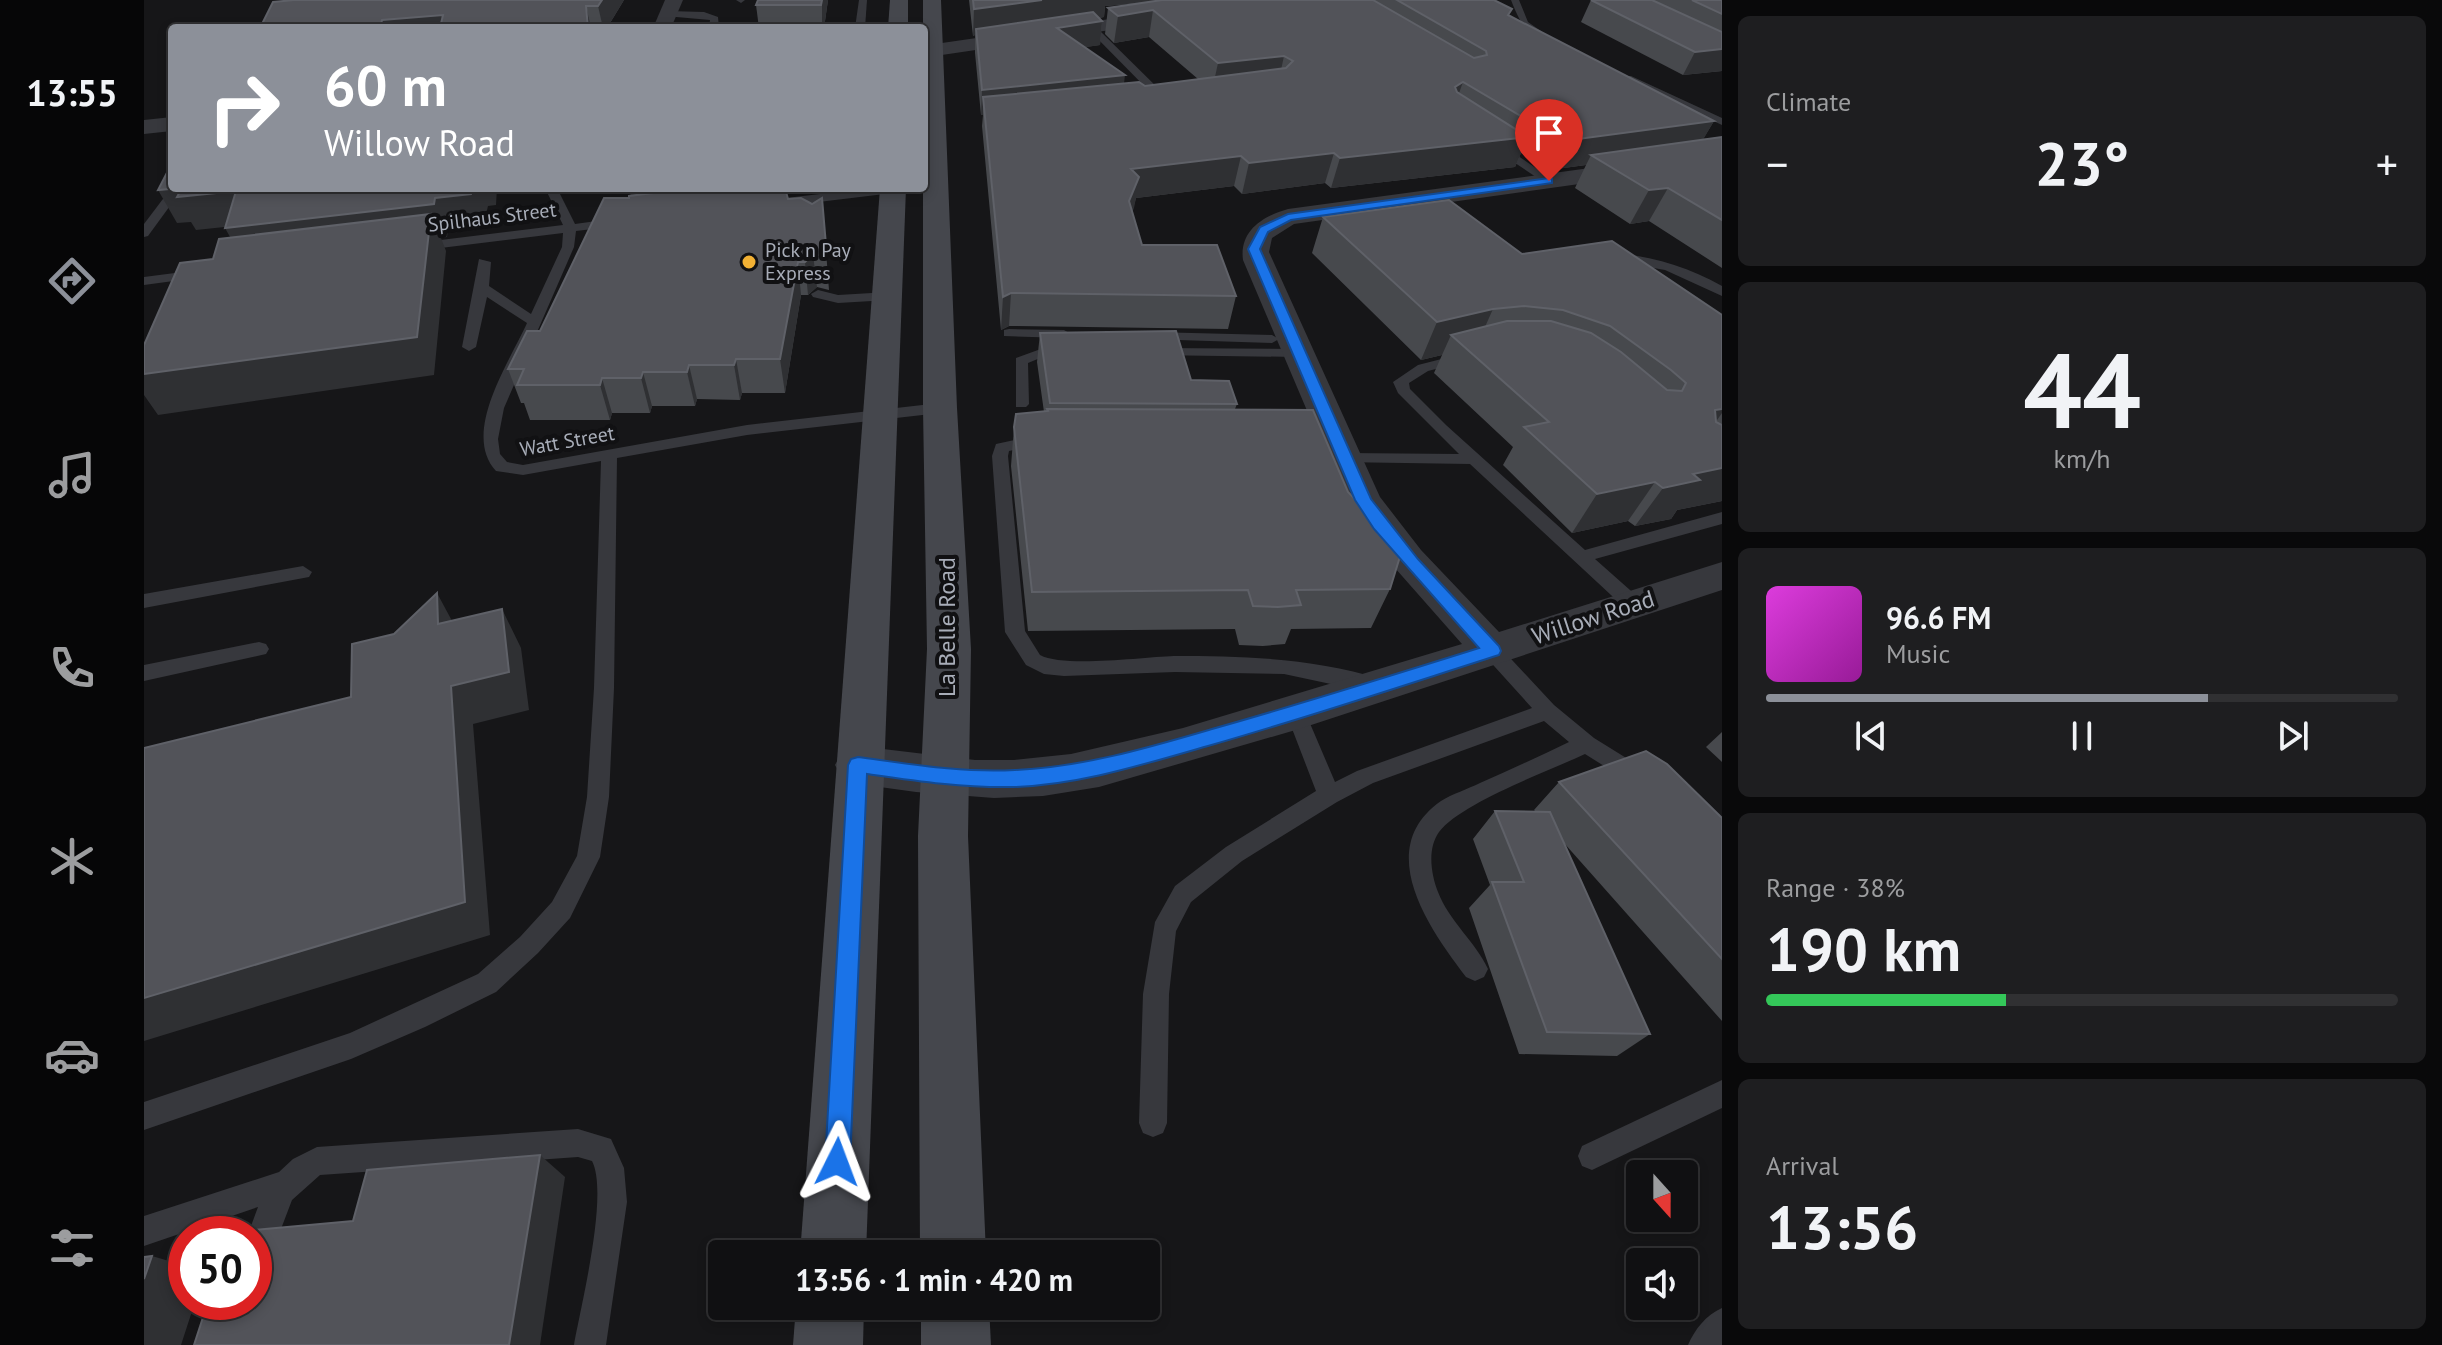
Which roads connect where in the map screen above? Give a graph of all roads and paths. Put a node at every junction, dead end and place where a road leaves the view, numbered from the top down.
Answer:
1 (863, 0) edge
2 (899, 0) edge
3 (932, 0) edge
4 (1279, 0) edge
5 (1515, 0) edge
6 (1177, 4) edge
7 (1222, 4) edge
8 (1162, 5) edge
9 (668, 14) edge
10 (1097, 20) junction
11 (715, 24) edge
12 (860, 24) edge
13 (898, 24) edge
14 (1561, 47) edge
15 (929, 51) edge
16 (1619, 74) edge
17 (1178, 99) edge
18 (1164, 100) junction
19 (1148, 102) edge
20 (1722, 122) edge
21 (168, 124) edge
22 (144, 127) edge
23 (1488, 140) edge
24 (1722, 157) edge
25 (1549, 181) junction
26 (174, 192) edge
27 (553, 192) edge
28 (868, 192) edge
29 (893, 192) edge
30 (810, 199) edge
31 (766, 204) edge
32 (630, 220) edge
33 (570, 227) junction
34 (144, 233) edge
35 (397, 249) edge
36 (1599, 256) edge
37 (484, 262) dead end
38 (207, 273) edge
39 (144, 281) edge
40 (482, 288) junction
41 (1722, 292) edge
42 (818, 294) dead end
43 (889, 296) junction
44 (534, 322) junction
45 (1009, 333) dead end
46 (1072, 334) edge
47 (1135, 336) edge
48 (1295, 346) junction
49 (469, 347) dead end
50 (1081, 352) edge
51 (1143, 352) edge
52 (1478, 355) edge
53 (1021, 404) dead end
54 (940, 408) junction
55 (880, 413) junction
56 (1057, 440) edge
57 (1334, 447) junction
58 (609, 455) junction
59 (1473, 459) junction
60 (1722, 518) edge
61 (1581, 557) junction
62 (303, 572) dead end
63 (1722, 576) edge
64 (144, 601) edge
65 (1632, 603) junction
66 (259, 649) dead end
67 (1492, 651) junction
68 (144, 673) edge
69 (1381, 686) junction
70 (1547, 711) junction
71 (1296, 713) junction
72 (1586, 744) junction
73 (858, 765) junction
74 (944, 777) junction
75 (1656, 788) edge
76 (1329, 795) junction
77 (1475, 969) dead end
78 (1722, 1094) edge
79 (144, 1116) edge
80 (1153, 1123) dead end
81 (1592, 1156) dead end
82 (285, 1184) junction
83 (270, 1216) edge
84 (144, 1231) edge
85 (834, 1240) edge
86 (953, 1240) edge
87 (829, 1320) edge
88 (955, 1320) edge
89 (1722, 1324) edge
90 (590, 1345) edge
91 (828, 1345) edge
92 (956, 1345) edge
93 (1704, 1345) edge

1 - 12 lane
2 - 13 main road
3 - 15 main road, La Belle Road
4 - 7 street
5 - 14 lane
6 - 8 lane
7 - 10 street
9 - 11 lane
10 - 15 street
10 - 18 lane
15 - 54 main road, La Belle Road
16 - 20 lane
17 - 18 lane
18 - 19 lane
21 - 22 street
23 - 25 lane
24 - 25 street
25 - 48 street
26 - 34 lane
27 - 33 lane
28 - 30 lane
29 - 43 main road
30 - 31 lane
32 - 33 lane, Spilhaus Street
33 - 35 lane, Spilhaus Street
33 - 44 lane, Watt Street
36 - 41 lane
37 - 40 lane
38 - 39 lane
40 - 44 lane
40 - 49 lane
42 - 43 lane
43 - 55 main road
44 - 58 lane, Watt Street
45 - 46 lane
47 - 48 lane
48 - 51 lane
48 - 57 street
50 - 53 lane
52 - 59 lane
54 - 55 lane, Watt Street
54 - 74 main road, La Belle Road
55 - 58 lane, Watt Street
55 - 73 main road
56 - 69 lane
57 - 59 lane
57 - 67 street
58 - 79 lane
59 - 61 lane
60 - 61 lane
61 - 65 lane
62 - 64 lane
63 - 65 street, Willow Road
65 - 67 street, Willow Road
66 - 68 lane
67 - 69 street, Willow Road
67 - 70 lane
69 - 71 street, Willow Road
70 - 72 lane
70 - 76 lane
71 - 74 street, Willow Road
71 - 76 lane
72 - 75 lane
72 - 77 lane
73 - 74 street, Willow Road
73 - 85 main road
74 - 86 main road, La Belle Road
76 - 80 lane
78 - 81 lane
82 - 83 lane
82 - 84 lane
82 - 90 lane
87 - 91 main road
88 - 92 main road
89 - 93 lane

